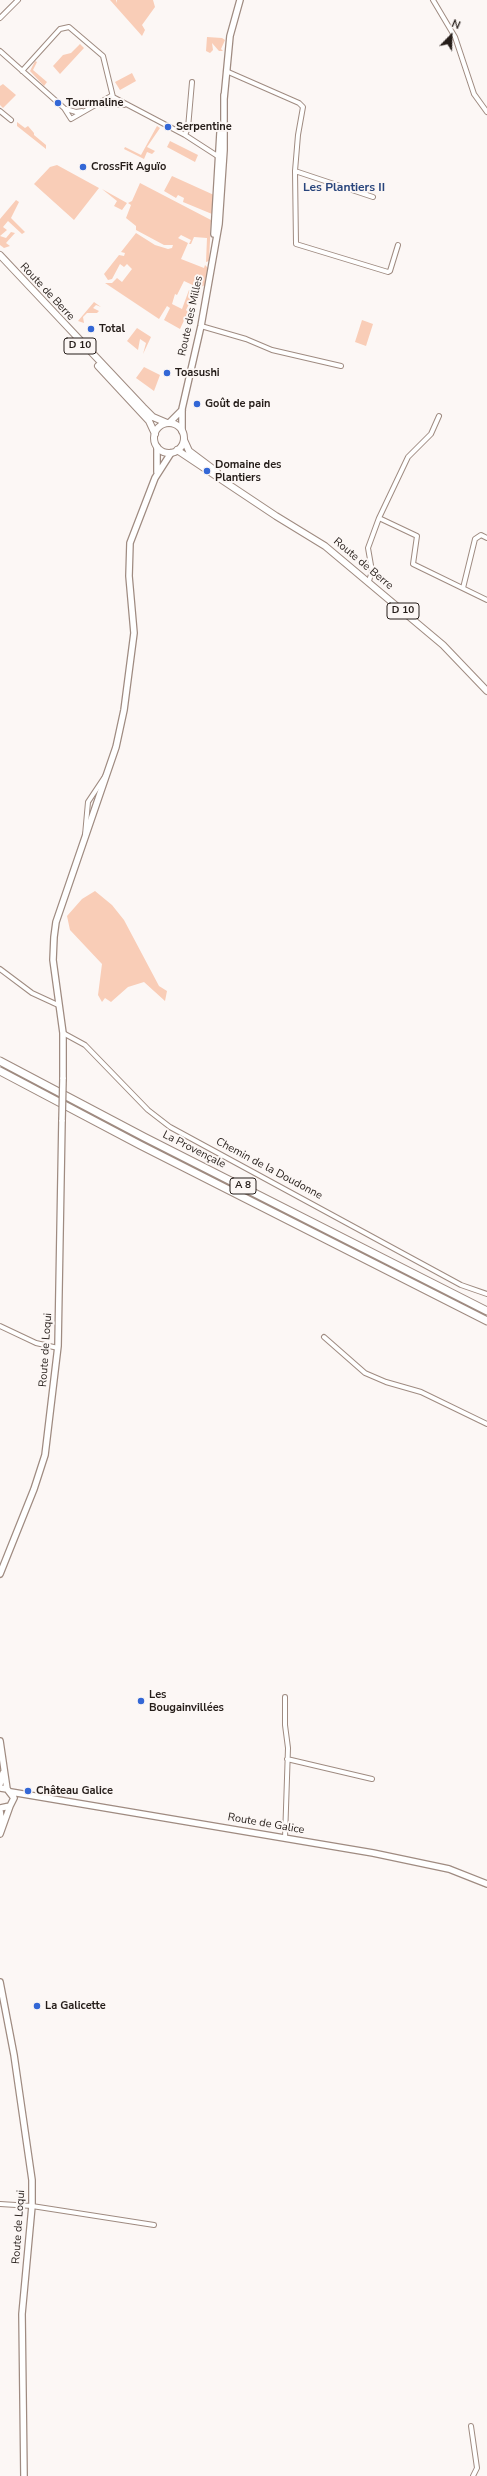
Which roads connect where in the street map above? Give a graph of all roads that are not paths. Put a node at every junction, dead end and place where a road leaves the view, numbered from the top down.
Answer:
1 (18, 0) edge
2 (240, 0) edge
3 (433, 0) edge
4 (0, 18) edge
5 (0, 51) edge
6 (22, 71) junction
7 (226, 71) junction
8 (192, 82) dead end
9 (110, 100) junction
10 (0, 111) edge
11 (487, 112) edge
12 (11, 120) dead end
13 (185, 135) junction
14 (207, 148) junction
15 (221, 150) junction
16 (221, 157) junction
17 (295, 171) junction
18 (373, 197) dead end
19 (398, 245) dead end
20 (0, 255) edge
21 (0, 261) edge
22 (201, 326) junction
23 (341, 366) dead end
24 (182, 409) junction
25 (439, 416) dead end
26 (166, 423) junction
27 (182, 431) junction
28 (154, 434) junction
29 (184, 440) junction
30 (157, 447) junction
31 (174, 451) junction
32 (155, 478) junction
33 (379, 518) junction
34 (312, 538) junction
35 (487, 538) edge
36 (369, 581) junction
37 (463, 588) junction
38 (487, 600) edge
39 (487, 691) edge
40 (107, 773) junction
41 (85, 836) junction
42 (0, 968) edge
43 (58, 1004) junction
44 (63, 1033) junction
45 (0, 1060) edge
46 (0, 1071) edge
47 (487, 1294) edge
48 (487, 1310) edge
49 (487, 1321) edge
50 (0, 1326) edge
51 (324, 1337) dead end
52 (58, 1348) junction
53 (487, 1424) edge
54 (0, 1574) edge
55 (285, 1697) dead end
56 (0, 1741) edge
57 (287, 1759) junction
58 (5, 1767) junction
59 (372, 1779) dead end
60 (0, 1784) edge
61 (0, 1788) edge
62 (9, 1790) junction
63 (39, 1796) junction
64 (11, 1804) junction
65 (0, 1809) edge
66 (1, 1832) edge
67 (286, 1838) junction
68 (487, 1884) edge
69 (0, 1982) edge
70 (0, 2204) edge
71 (32, 2206) junction
72 (154, 2225) dead end
73 (471, 2426) dead end
74 (24, 2476) edge
75 (472, 2476) edge

1 - 4 street
2 - 7 street, Route des Milles
3 - 11 street
5 - 6 street
6 - 9 street
6 - 9 street
7 - 15 street, Route des Milles
7 - 17 street
8 - 13 street
9 - 13 street
10 - 12 street
13 - 14 street
14 - 15 street
14 - 16 street
15 - 16 street, Route des Milles
16 - 22 street, Route des Milles
17 - 18 street
17 - 19 street
20 - 26 main road, Route de Berre / D 10
21 - 28 main road, Route de Berre / D 10
22 - 23 street
22 - 24 street, Route des Milles
24 - 26 street, Route des Milles
24 - 27 street, Route des Milles
25 - 33 street
26 - 27 main road
26 - 28 main road
27 - 29 main road
28 - 30 main road
29 - 31 main road
29 - 34 main road, Route de Berre / D 10
30 - 31 main road
30 - 32 street
31 - 32 street
31 - 34 main road, Route de Berre / D 10
32 - 40 street, Route de Loqui
33 - 36 street
33 - 37 street
34 - 36 main road, Route de Berre / D 10
35 - 37 street
36 - 39 main road, Route de Berre / D 10
37 - 38 street
40 - 41 street, Route de Loqui
40 - 41 street
41 - 43 street, Route de Loqui
42 - 43 street
43 - 44 street, Route de Loqui
44 - 47 street, Chemin de la Doudonne
44 - 52 street, Route de Loqui, bridge
45 - 48 highway, La Provençale / A 8
46 - 49 highway, La Provençale / A 8
50 - 52 street
51 - 53 street
52 - 54 street, Route de Loqui
55 - 57 street
56 - 58 street
57 - 59 street
57 - 67 street
58 - 60 street
58 - 62 street
61 - 62 street, Route de Galice
62 - 63 street, Route de Galice
62 - 64 street
63 - 64 street
63 - 67 street, Route de Galice
64 - 65 street
64 - 66 street
65 - 66 street
67 - 68 street, Route de Galice
69 - 71 street, Route de Loqui
70 - 71 street
71 - 72 street
71 - 74 street, Route de Loqui
73 - 75 street

